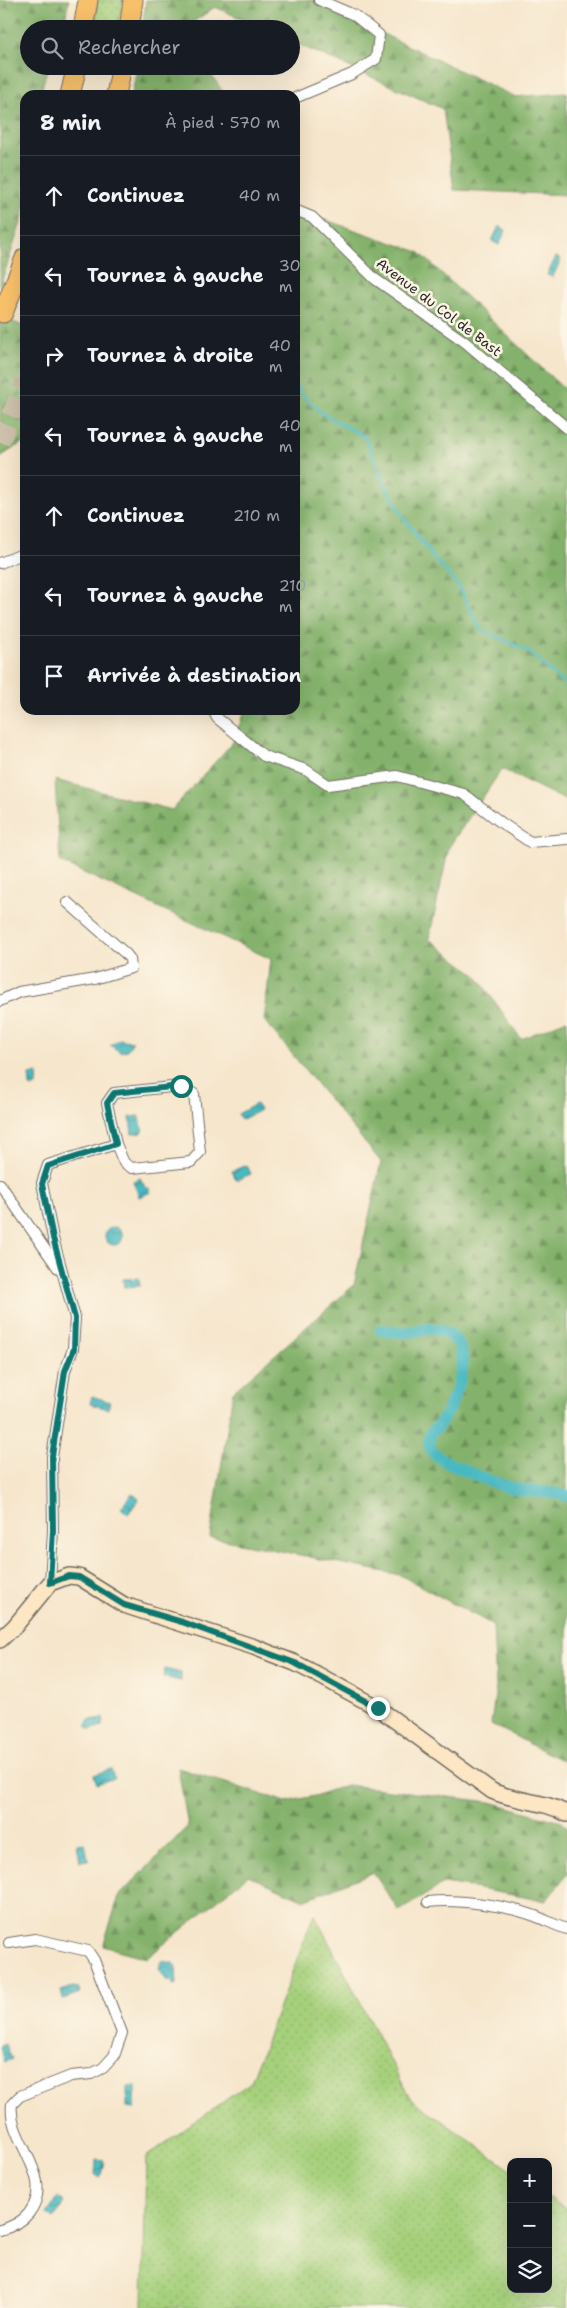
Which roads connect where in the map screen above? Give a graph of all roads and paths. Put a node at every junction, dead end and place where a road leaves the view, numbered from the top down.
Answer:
1 (88, 0) edge
2 (133, 0) edge
3 (319, 0) edge
4 (85, 20) edge
5 (130, 20) edge
6 (74, 75) edge
7 (120, 75) edge
8 (71, 90) edge
9 (117, 90) edge
10 (300, 96) edge
11 (300, 212) edge
12 (20, 270) edge
13 (3, 313) dead end
14 (567, 428) edge
15 (20, 555) edge
16 (0, 563) edge
17 (216, 715) edge
18 (567, 840) edge
19 (67, 902) dead end
20 (0, 1001) edge
21 (116, 1144) junction
22 (0, 1184) edge
23 (64, 1276) junction
24 (50, 1583) junction
25 (0, 1640) edge
26 (567, 1814) edge
27 (428, 1902) dead end
28 (567, 1929) edge
29 (9, 1943) dead end
30 (0, 2230) edge

1 - 4 highway
2 - 5 highway
3 - 10 street
6 - 8 highway
7 - 9 highway
11 - 14 street, Avenue du Col de Bast
12 - 13 highway
15 - 16 street
17 - 18 street
19 - 20 street
21 - 21 street
21 - 23 street
22 - 23 street
23 - 24 street
24 - 25 street
24 - 26 street
27 - 28 street
29 - 30 street

